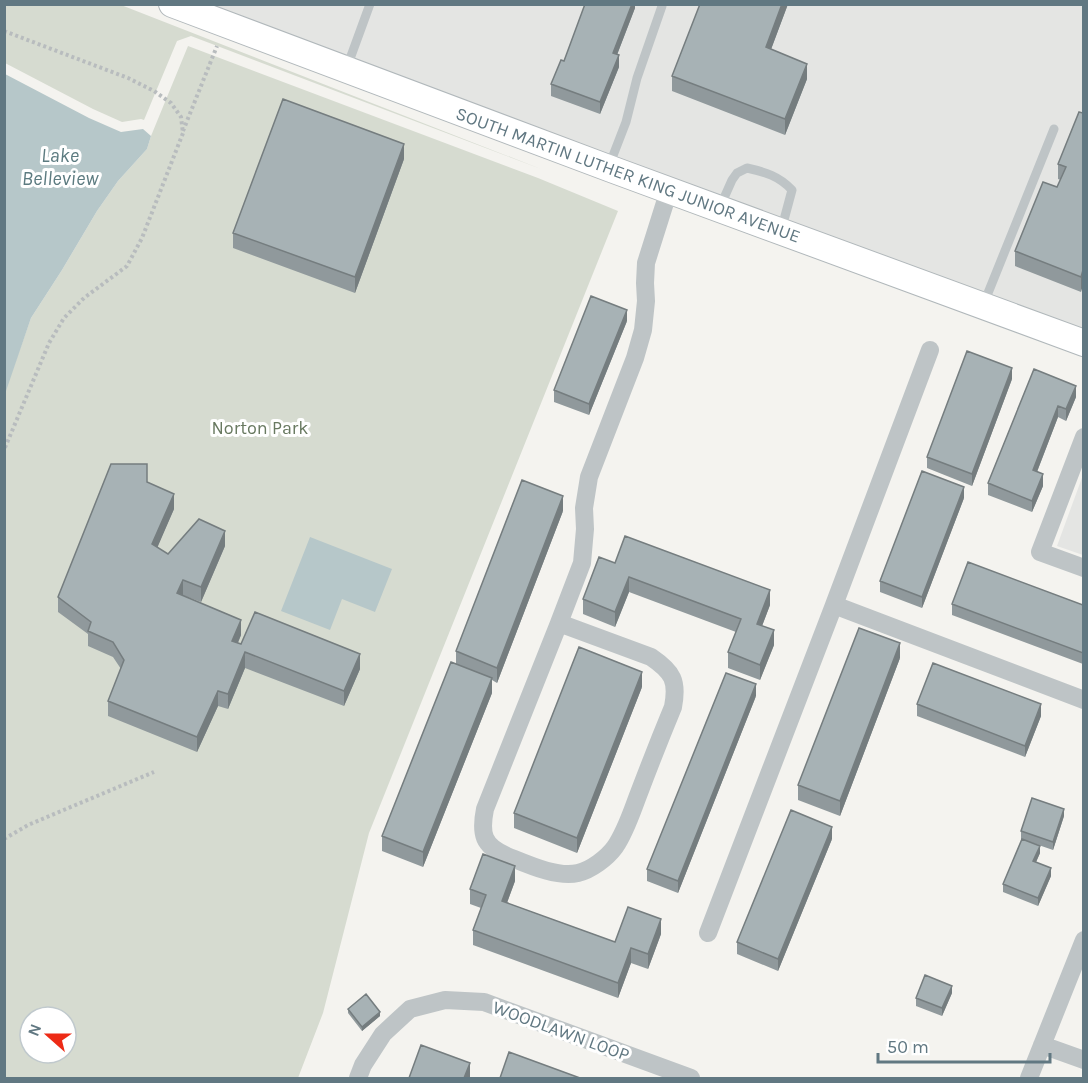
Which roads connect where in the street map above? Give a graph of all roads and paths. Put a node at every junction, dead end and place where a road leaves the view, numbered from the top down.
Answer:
1 (172, 4) edge
2 (370, 4) edge
3 (662, 6) edge
4 (4, 31) edge
5 (216, 46) dead end
6 (346, 70) junction
7 (1054, 129) dead end
8 (183, 133) junction
9 (608, 168) junction
10 (669, 190) junction
11 (719, 209) junction
12 (781, 231) junction
13 (983, 306) junction
14 (1083, 343) edge
15 (930, 350) dead end
16 (1083, 438) edge
17 (4, 450) edge
18 (1083, 568) edge
19 (834, 605) junction
20 (559, 623) junction
21 (1083, 700) edge
22 (154, 772) dead end
23 (4, 839) edge
24 (708, 933) dead end
25 (1083, 940) edge
26 (1042, 1045) junction
27 (1083, 1060) edge
28 (358, 1078) edge
29 (691, 1078) edge
30 (1029, 1078) edge

1 - 6 street, SOUTH MARTIN LUTHER KING JUNIOR AVENUE
2 - 6 lane
3 - 9 lane
4 - 8 path
5 - 8 path
6 - 9 street, SOUTH MARTIN LUTHER KING JUNIOR AVENUE
7 - 13 lane
8 - 17 path
9 - 10 street, SOUTH MARTIN LUTHER KING JUNIOR AVENUE
10 - 11 street, SOUTH MARTIN LUTHER KING JUNIOR AVENUE
10 - 20 street
11 - 12 street, SOUTH MARTIN LUTHER KING JUNIOR AVENUE
11 - 12 lane
12 - 13 street, SOUTH MARTIN LUTHER KING JUNIOR AVENUE
13 - 14 street, SOUTH MARTIN LUTHER KING JUNIOR AVENUE
15 - 19 street
16 - 18 street
19 - 21 street
19 - 24 street
20 - 20 street
22 - 23 path
25 - 26 street
26 - 27 street
26 - 30 street
28 - 29 street, WOODLAWN LOOP

